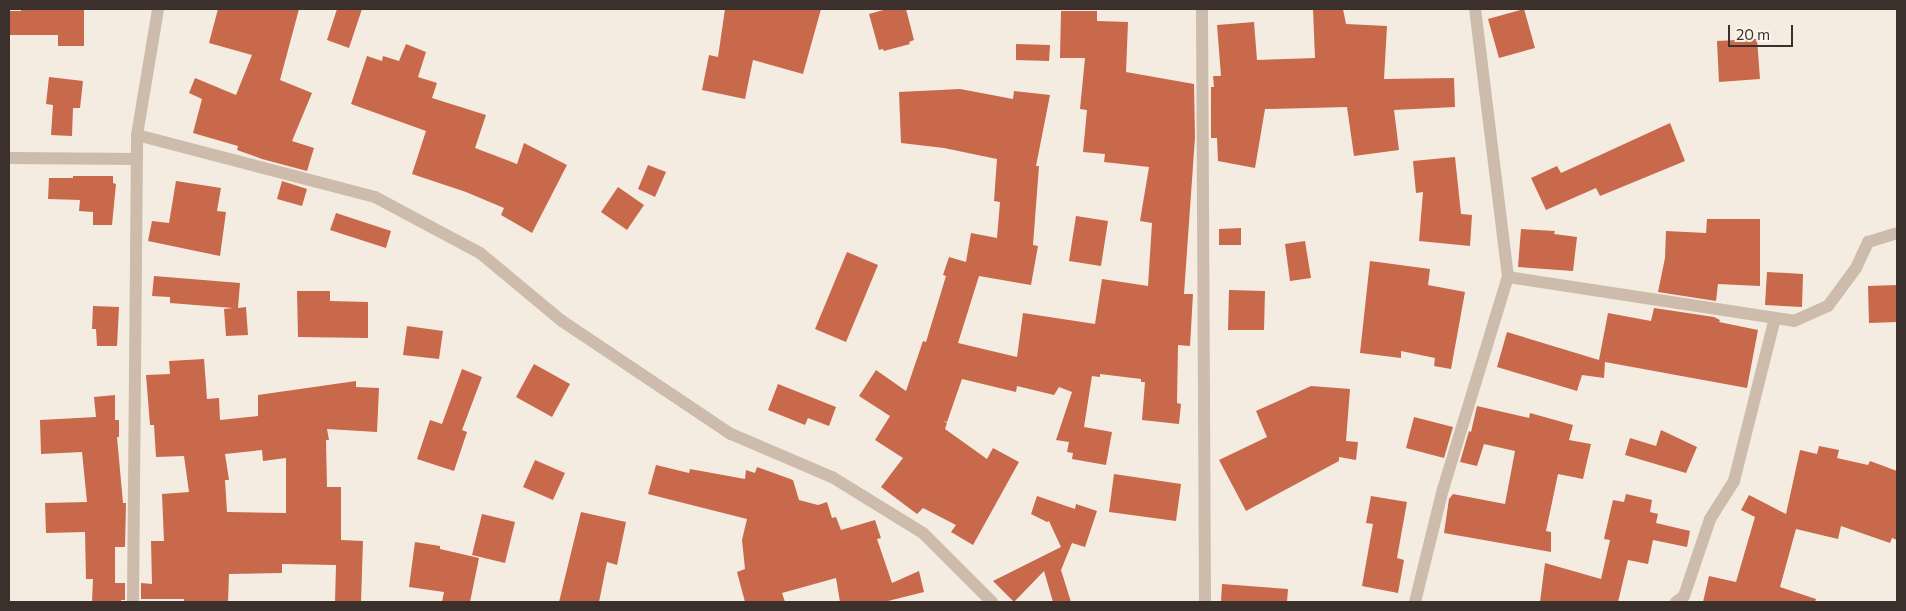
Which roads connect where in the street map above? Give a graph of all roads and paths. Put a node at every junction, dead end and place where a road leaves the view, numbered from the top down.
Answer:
1 (158, 9) edge
2 (1202, 9) edge
3 (1475, 9) edge
4 (137, 135) junction
5 (9, 158) edge
6 (137, 159) junction
7 (1897, 233) edge
8 (1508, 276) junction
9 (1775, 318) junction
10 (133, 602) edge
11 (992, 602) edge
12 (1205, 602) edge
13 (1415, 602) edge
14 (1676, 602) edge

1 - 4 street
2 - 12 street
3 - 8 street
4 - 6 street
4 - 11 street
5 - 6 street
6 - 10 street
7 - 9 street
8 - 9 street
8 - 13 street
9 - 14 street

